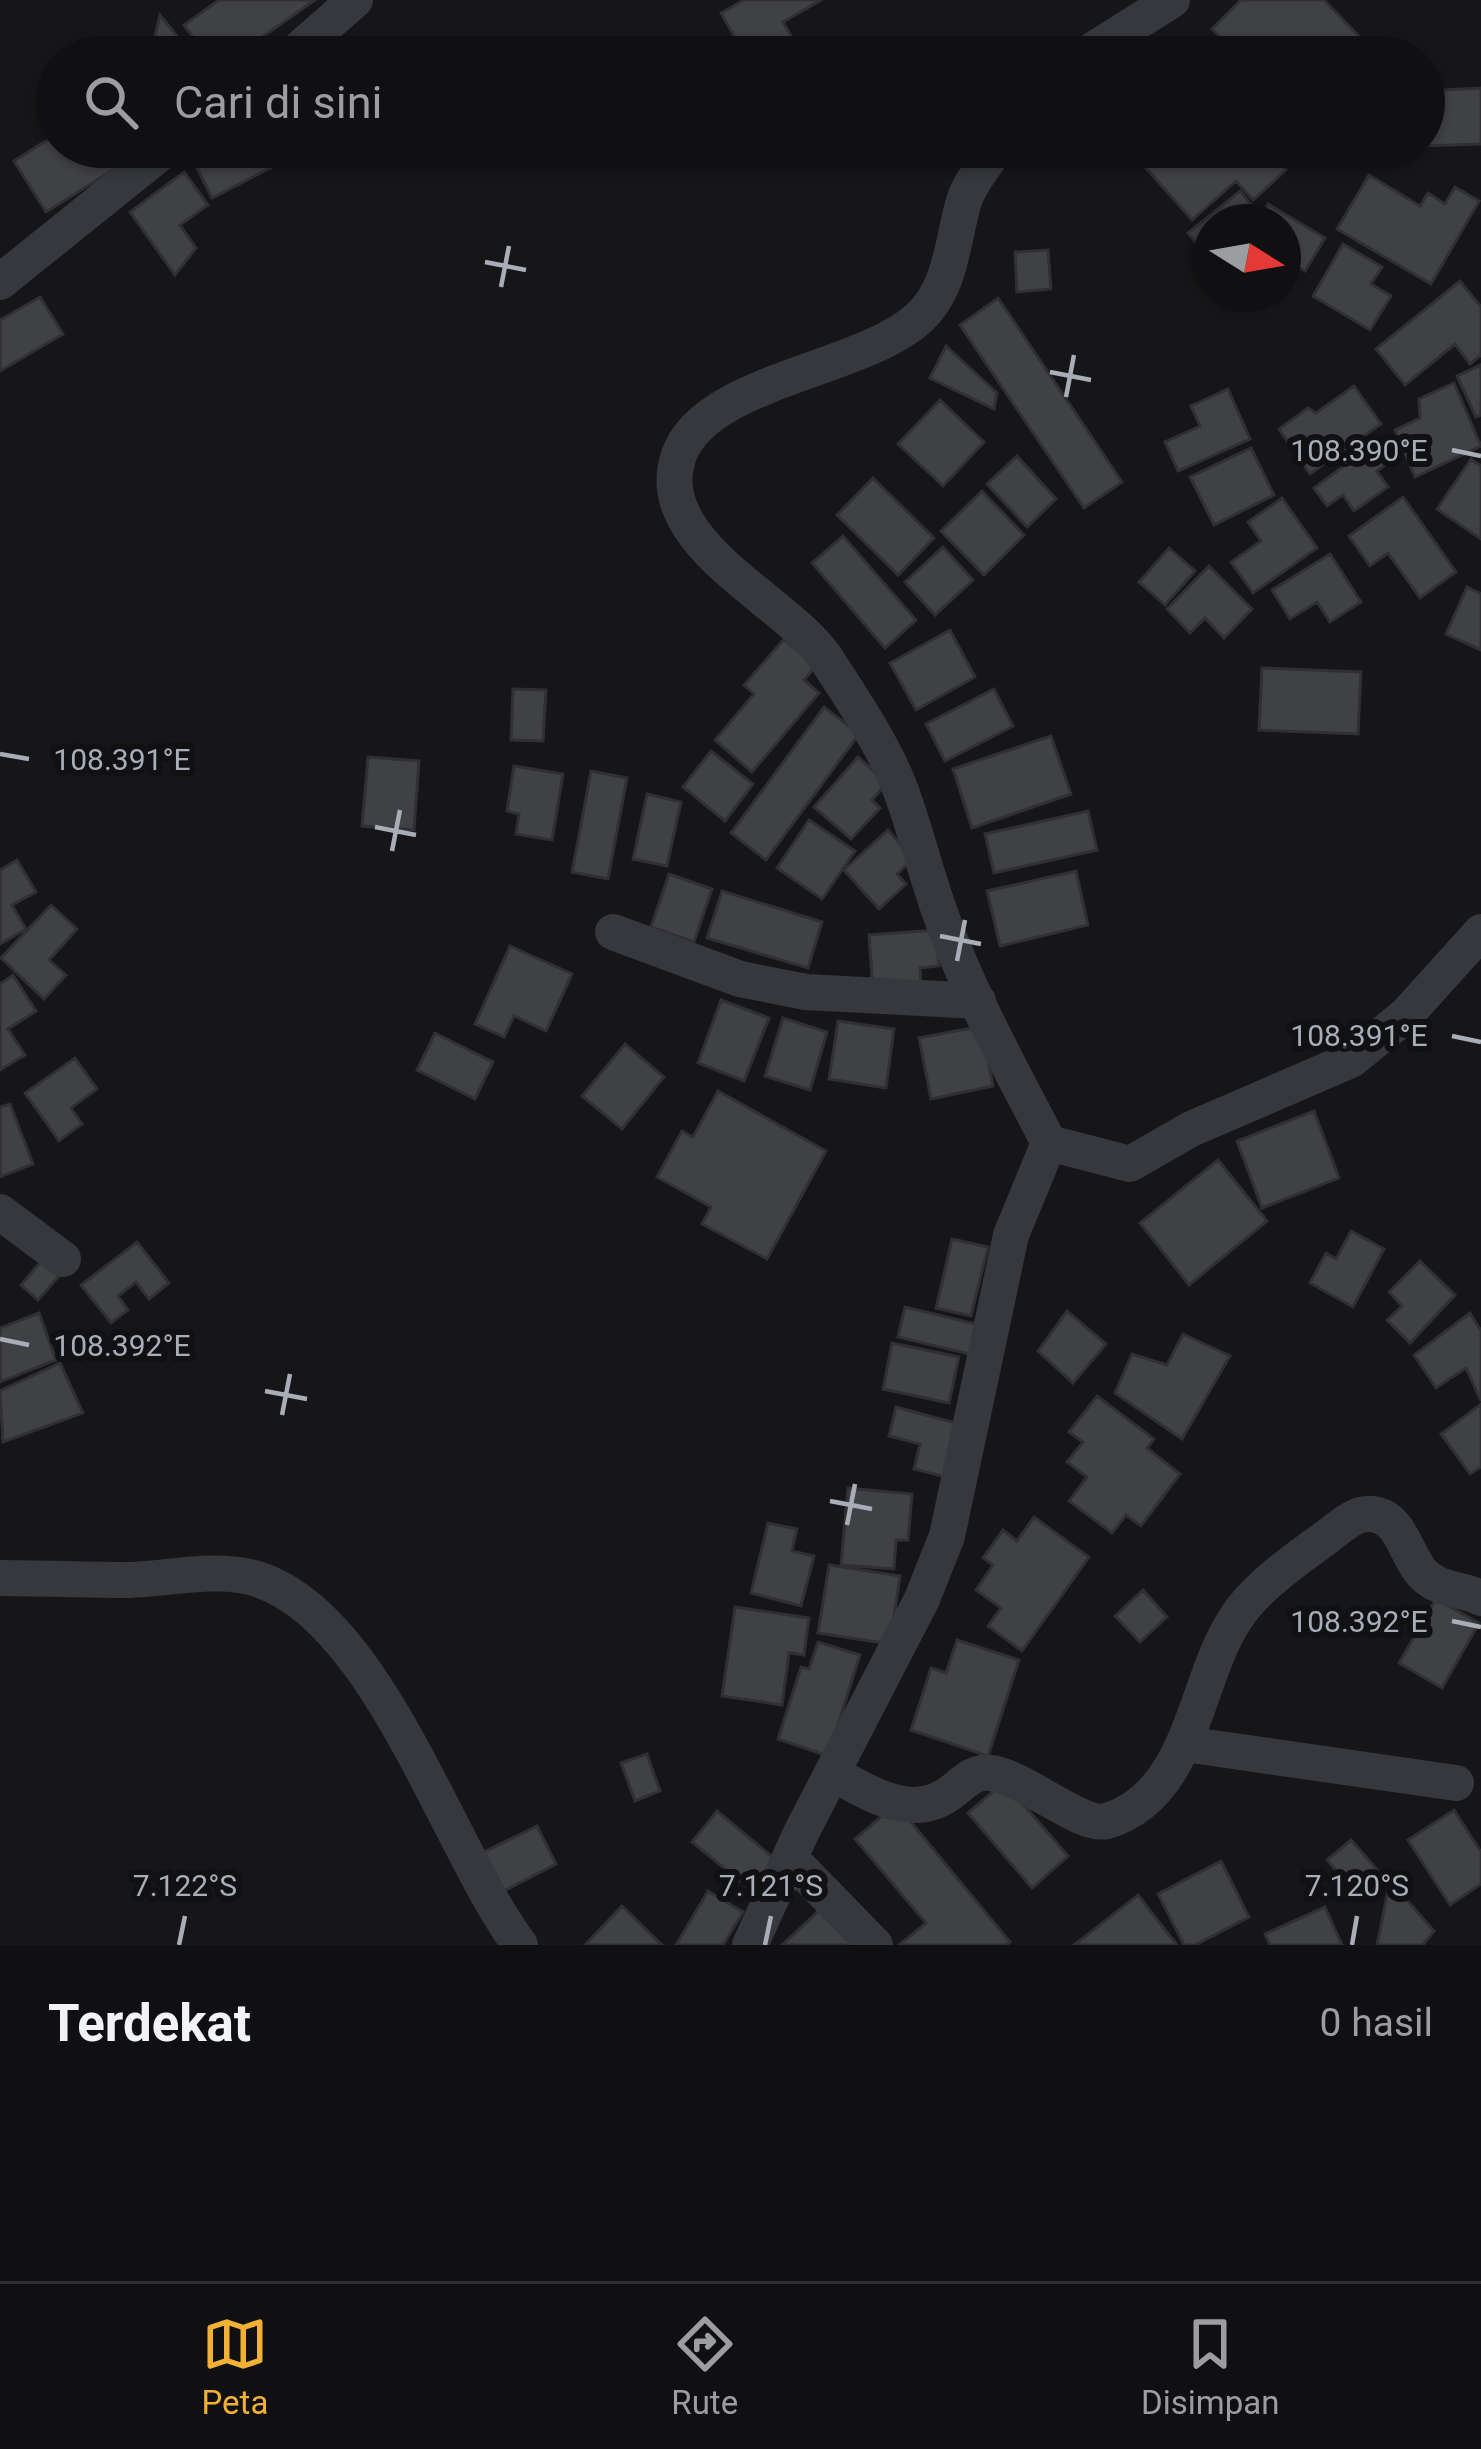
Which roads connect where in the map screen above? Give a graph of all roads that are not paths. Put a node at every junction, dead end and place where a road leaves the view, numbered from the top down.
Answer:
1 (355, 0) edge
2 (1172, 0) edge
3 (314, 36) edge
4 (1115, 36) edge
5 (141, 168) edge
6 (983, 168) edge
7 (0, 282) edge
8 (613, 932) dead end
9 (1481, 932) edge
10 (978, 1001) junction
11 (1049, 1143) junction
12 (0, 1213) edge
13 (63, 1259) dead end
14 (0, 1578) edge
15 (1481, 1598) edge
16 (1185, 1744) junction
17 (832, 1773) junction
18 (1456, 1784) dead end
19 (790, 1858) junction
20 (520, 1945) edge
21 (750, 1945) edge
22 (875, 1945) edge

1 - 3 street
2 - 4 street
5 - 7 street
6 - 10 street
8 - 10 street
9 - 11 street
10 - 11 street
11 - 17 street
12 - 13 street
14 - 20 street
15 - 16 street
16 - 17 street
16 - 18 street
17 - 19 street
19 - 21 street
19 - 22 street

